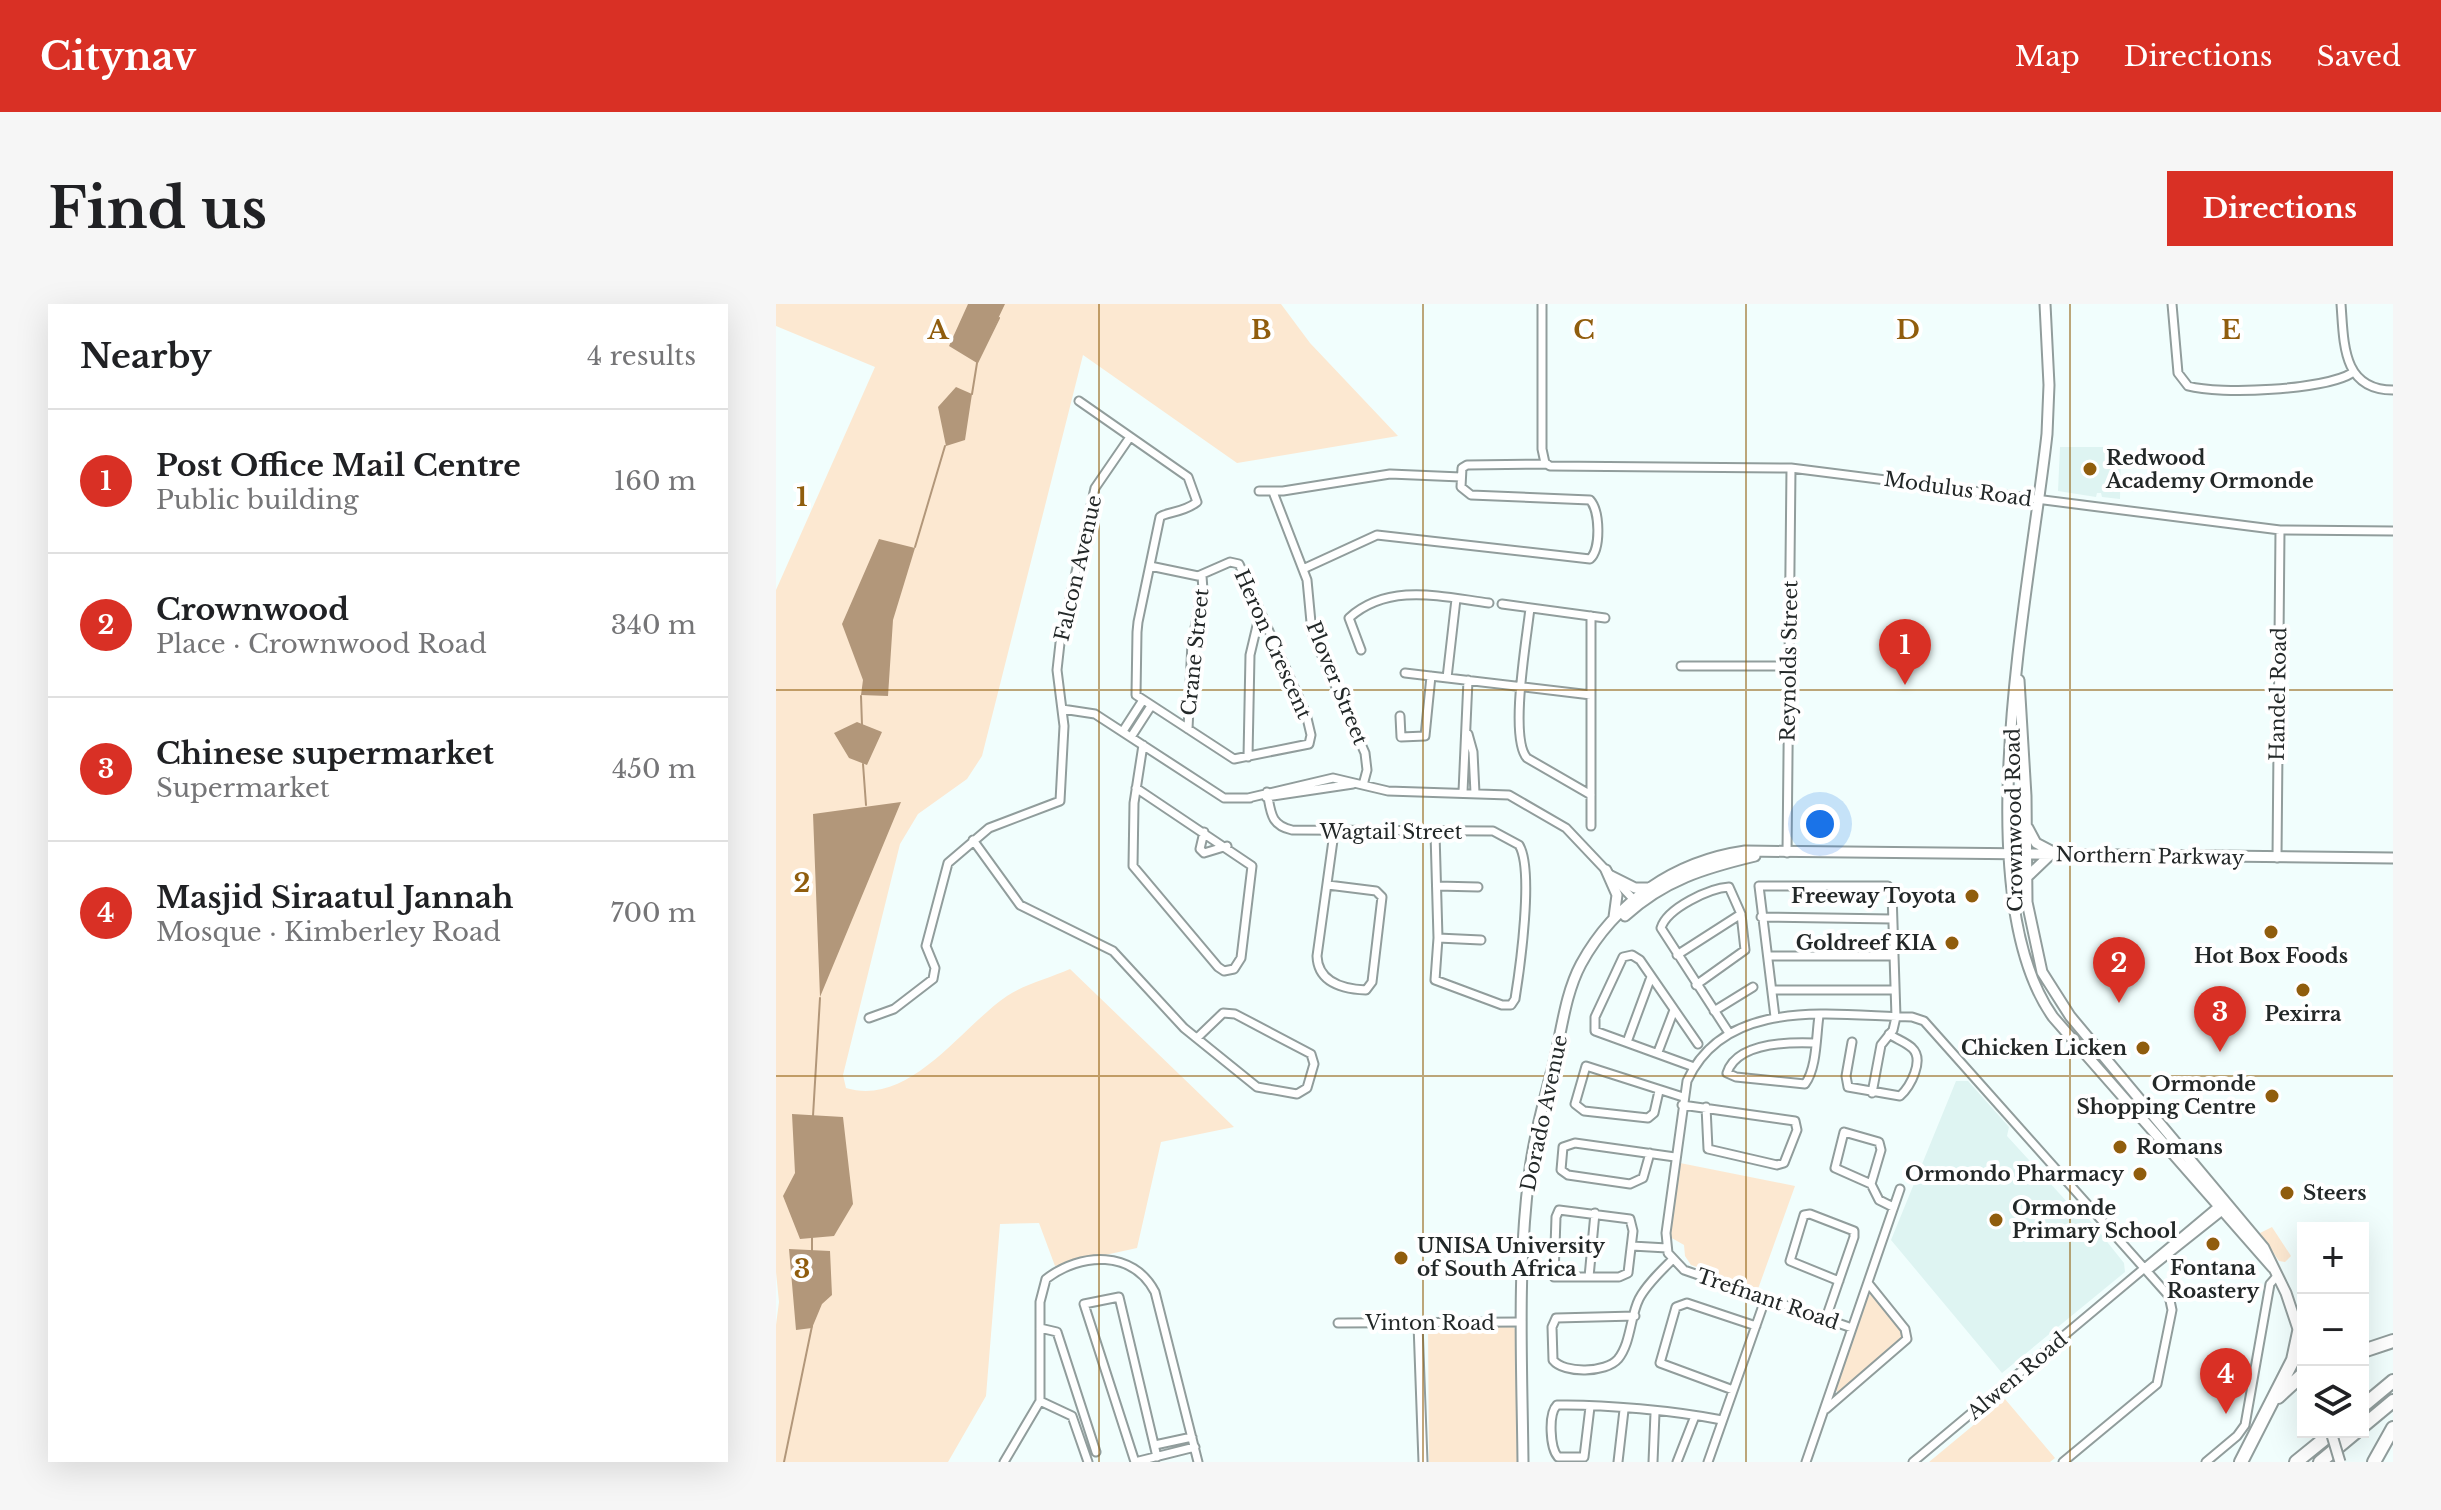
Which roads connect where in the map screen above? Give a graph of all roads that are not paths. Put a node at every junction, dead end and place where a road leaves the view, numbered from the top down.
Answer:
1 (1542, 304) edge
2 (2045, 304) edge
3 (2172, 304) edge
4 (2341, 304) edge
5 (2352, 373) junction
6 (2393, 390) edge
7 (1079, 401) dead end
8 (1130, 437) junction
9 (1547, 464) junction
10 (1791, 468) junction
11 (1461, 477) junction
12 (1259, 491) dead end
13 (1273, 492) junction
14 (2040, 501) junction
15 (2280, 530) junction
16 (2393, 531) edge
17 (1150, 566) junction
18 (1303, 569) junction
19 (1202, 576) junction
20 (1456, 599) junction
21 (1489, 603) dead end
22 (1502, 604) dead end
23 (1530, 608) junction
24 (1260, 611) junction
25 (1591, 616) junction
26 (1605, 618) dead end
27 (1361, 650) dead end
28 (2018, 665) junction
29 (1681, 666) dead end
30 (1789, 666) junction
31 (1405, 673) dead end
32 (1431, 676) junction
33 (1447, 678) junction
34 (1468, 680) junction
35 (1522, 687) junction
36 (1591, 695) junction
37 (1143, 700) junction
38 (1154, 708) junction
39 (1062, 709) junction
40 (1400, 716) dead end
41 (1188, 729) junction
42 (1123, 731) junction
43 (1468, 734) junction
44 (1131, 737) junction
45 (1143, 745) junction
46 (1248, 757) junction
47 (1359, 784) junction
48 (1136, 788) junction
49 (1463, 792) junction
50 (1475, 793) junction
51 (1268, 794) junction
52 (1591, 795) junction
53 (2025, 821) junction
54 (1591, 826) dead end
55 (1204, 832) junction
56 (1334, 833) junction
57 (1435, 833) junction
58 (973, 840) junction
59 (1227, 846) junction
60 (1764, 853) junction
61 (1787, 853) junction
62 (2026, 855) junction
63 (2055, 855) junction
64 (2011, 856) junction
65 (2277, 858) junction
66 (2393, 858) edge
67 (1608, 873) junction
68 (2026, 878) junction
69 (1328, 885) junction
70 (1437, 886) junction
71 (1478, 887) dead end
72 (1650, 888) junction
73 (1635, 902) junction
74 (1741, 914) junction
75 (1761, 917) junction
76 (1892, 919) junction
77 (1613, 920) junction
78 (1438, 938) junction
79 (1481, 940) dead end
80 (1677, 955) junction
81 (1769, 956) junction
82 (1893, 956) junction
83 (1651, 977) junction
84 (1696, 985) junction
85 (1753, 987) dead end
86 (1774, 990) junction
87 (1894, 990) junction
88 (1567, 1005) junction
89 (1674, 1010) junction
90 (1714, 1011) junction
91 (1819, 1016) junction
92 (1775, 1017) junction
93 (1896, 1017) junction
94 (869, 1018) dead end
95 (1729, 1033) junction
96 (1889, 1034) junction
97 (1197, 1038) junction
98 (1627, 1042) junction
99 (1852, 1042) dead end
100 (1815, 1043) junction
101 (1698, 1044) dead end
102 (1658, 1052) junction
103 (1694, 1067) junction
104 (1659, 1091) junction
105 (1872, 1093) junction
106 (1682, 1101) junction
107 (1706, 1107) junction
108 (1650, 1153) junction
109 (1675, 1157) junction
110 (1871, 1184) junction
111 (1900, 1189) dead end
112 (2224, 1206) junction
113 (1893, 1207) junction
114 (1595, 1213) junction
115 (1632, 1246) junction
116 (1667, 1248) junction
117 (1672, 1260) junction
118 (2145, 1270) junction
119 (2275, 1272) junction
120 (1589, 1277) junction
121 (1839, 1281) junction
122 (1868, 1283) junction
123 (1766, 1297) junction
124 (1635, 1316) junction
125 (1826, 1318) junction
126 (1521, 1322) junction
127 (1338, 1323) dead end
128 (1418, 1324) junction
129 (1756, 1326) junction
130 (2297, 1327) edge
131 (1040, 1328) junction
132 (1852, 1328) junction
133 (2393, 1341) edge
134 (2369, 1349) edge
135 (2297, 1351) edge
136 (2297, 1380) edge
137 (2393, 1381) edge
138 (1733, 1390) junction
139 (1040, 1401) junction
140 (2369, 1401) edge
141 (2393, 1401) edge
142 (2273, 1403) junction
143 (1590, 1407) junction
144 (1624, 1410) junction
145 (1824, 1411) junction
146 (1655, 1413) junction
147 (1695, 1416) junction
148 (1722, 1420) junction
149 (2369, 1421) edge
150 (2393, 1428) edge
151 (1192, 1437) junction
152 (2325, 1438) edge
153 (2334, 1438) edge
154 (2349, 1438) edge
155 (1155, 1445) junction
156 (1195, 1447) junction
157 (1096, 1452) dead end
158 (1157, 1457) junction
159 (1006, 1462) edge
160 (1088, 1462) edge
161 (1198, 1462) edge
162 (1423, 1462) edge
163 (1523, 1462) edge
164 (1618, 1462) edge
165 (1653, 1462) edge
166 (1677, 1462) edge
167 (1708, 1462) edge
168 (1806, 1462) edge
169 (1913, 1462) edge
170 (2063, 1462) edge
171 (2206, 1462) edge
172 (2241, 1462) edge
173 (2296, 1462) edge
174 (2320, 1462) edge
175 (2340, 1462) edge
176 (2374, 1462) edge

1 - 9 street
2 - 14 main road, Crownwood Road
3 - 5 street
4 - 5 street
5 - 6 street
7 - 8 street
8 - 17 street
8 - 39 street, Falcon Avenue
9 - 10 street, Modulus Road
9 - 11 street, Modulus Road
10 - 14 street, Modulus Road
10 - 30 street, Reynolds Street
11 - 13 street
11 - 18 street
12 - 13 street
13 - 18 street, Plover Street
14 - 15 street, Modulus Road
14 - 28 main road, Crownwood Road
15 - 16 street, Modulus Road
15 - 65 street, Handel Road
17 - 19 street, Heron Crescent
17 - 37 street
18 - 47 street, Plover Street
19 - 24 street, Heron Crescent
19 - 41 street, Crane Street
20 - 21 street
20 - 27 street
20 - 33 street
22 - 23 street
23 - 25 street
23 - 35 street
24 - 46 street
24 - 46 street, Heron Crescent
25 - 26 street
25 - 36 street
28 - 53 main road, Crownwood Road
28 - 64 main road, Crownwood Road
29 - 30 street
30 - 61 street, Reynolds Street
31 - 32 street
32 - 33 street
32 - 40 street
33 - 34 street
34 - 35 street
34 - 43 street
35 - 36 street
35 - 52 street
36 - 52 street
37 - 38 street, Heron Crescent
37 - 42 street
38 - 41 street, Heron Crescent
38 - 44 street
39 - 42 street
39 - 58 street, Falcon Avenue
41 - 46 street, Heron Crescent
42 - 44 street
43 - 49 street
43 - 50 street
44 - 45 street
45 - 48 street
45 - 51 street
47 - 49 street
47 - 51 street
48 - 55 street
48 - 59 street
49 - 50 street
50 - 67 street
51 - 56 street, Wagtail Street
52 - 54 street
53 - 62 main road, Crownwood Road
53 - 63 main road
55 - 59 street
55 - 59 street
56 - 57 street, Wagtail Street
56 - 69 street
57 - 70 street
57 - 78 street, Wagtail Street
58 - 94 street
58 - 97 street
60 - 61 main road, Northern Parkway
60 - 72 main road, Northern Parkway
60 - 73 main road, Northern Parkway
61 - 64 main road, Northern Parkway
62 - 63 main road, Northern Parkway
62 - 64 main road, Northern Parkway
62 - 68 main road, Crownwood Road
63 - 65 main road, Northern Parkway
63 - 68 main road
64 - 112 main road, Crownwood Road
65 - 66 main road, Northern Parkway
67 - 72 main road
67 - 73 street
67 - 77 main road
68 - 112 main road, Crownwood Road
69 - 69 street
70 - 71 street
70 - 78 street
72 - 73 main road, Northern Parkway
73 - 77 main road, Dorado Avenue
73 - 88 main road, Dorado Avenue
74 - 80 street
74 - 80 street
74 - 84 street
75 - 76 street
75 - 76 street
75 - 81 street
76 - 82 street
77 - 88 main road, Dorado Avenue
78 - 79 street
80 - 84 street
81 - 82 street
81 - 86 street
82 - 87 street
83 - 89 street
83 - 98 street
83 - 98 street
84 - 90 street
85 - 90 street
86 - 87 street
86 - 92 street
87 - 93 street
88 - 126 main road, Dorado Avenue
89 - 101 street
89 - 102 street
90 - 95 street
91 - 92 street, Trefnant Road
91 - 93 street, Trefnant Road
91 - 100 street
92 - 95 street, Trefnant Road
93 - 96 street
93 - 118 street, Trefnant Road
95 - 103 street, Trefnant Road
96 - 105 street
96 - 105 street
97 - 97 street
98 - 102 street
99 - 105 street
100 - 100 street
102 - 103 street
103 - 106 street, Trefnant Road
104 - 104 street
104 - 106 street
106 - 107 street
106 - 109 street, Trefnant Road
107 - 107 street
108 - 108 street
108 - 109 street
109 - 116 street, Trefnant Road
110 - 110 street
110 - 113 street
111 - 113 street
112 - 118 street, Alwen Road
112 - 119 main road, Crownwood Road
113 - 122 street
114 - 115 street
114 - 120 street
114 - 120 street
115 - 116 street
115 - 120 street
116 - 117 street, Trefnant Road
117 - 123 street, Trefnant Road
117 - 124 street
118 - 169 street, Alwen Road
118 - 170 street, Trefnant Road
119 - 130 main road, Crownwood Road
119 - 171 street
121 - 121 street
121 - 125 street
122 - 132 street
122 - 145 street
123 - 125 street, Trefnant Road
123 - 129 street
124 - 124 street
125 - 132 street, Trefnant Road
126 - 128 street, Vinton Road
126 - 163 main road, Dorado Avenue
127 - 128 street, Vinton Road
128 - 162 street
129 - 138 street
129 - 138 street
131 - 139 street
131 - 151 street
131 - 157 street
132 - 145 street
133 - 134 highway
135 - 142 highway
136 - 142 highway
137 - 140 highway
138 - 148 street
139 - 159 street
139 - 160 street
141 - 149 highway
142 - 172 highway
143 - 143 street
143 - 144 street
144 - 146 street
144 - 164 street
145 - 168 street
146 - 147 street
146 - 165 street
147 - 148 street
147 - 166 street
148 - 167 street
150 - 176 highway
151 - 155 street
151 - 156 street
152 - 173 highway
153 - 175 main road, bridge
154 - 174 highway
155 - 158 street
155 - 158 street
156 - 158 street
156 - 161 street

